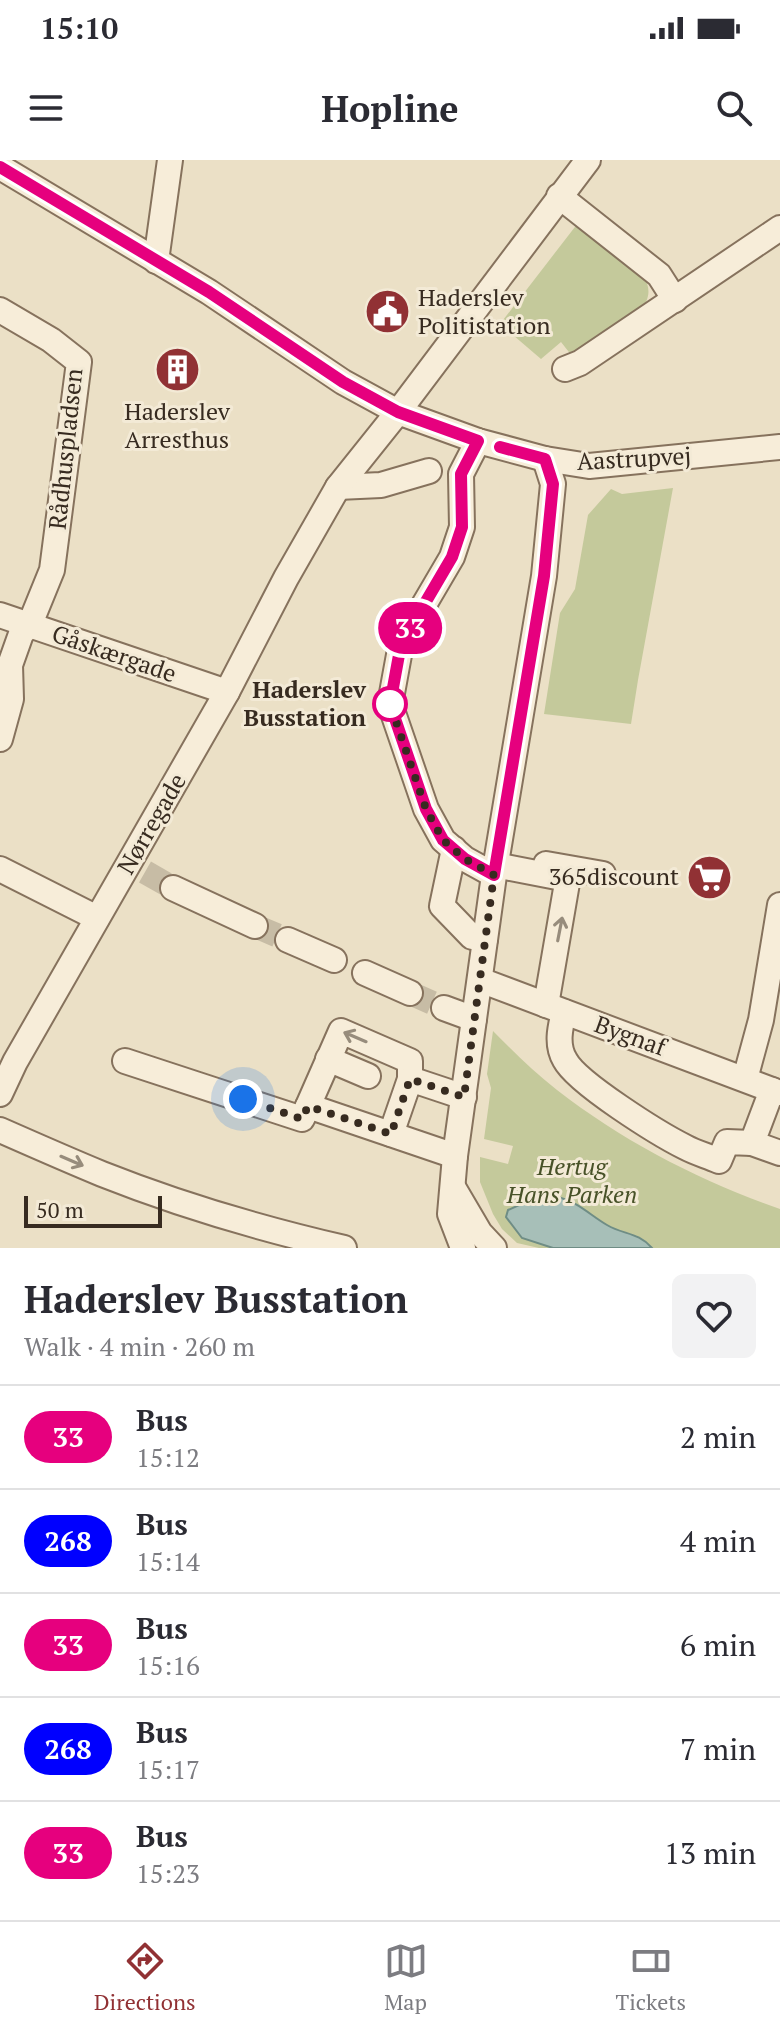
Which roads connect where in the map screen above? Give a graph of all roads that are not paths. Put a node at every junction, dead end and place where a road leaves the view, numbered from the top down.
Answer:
1 (170, 160) edge
2 (588, 160) edge
3 (0, 167) edge
4 (559, 196) junction
5 (780, 228) edge
6 (156, 261) junction
7 (675, 300) junction
8 (0, 310) edge
9 (565, 369) dead end
10 (398, 412) junction
11 (478, 441) junction
12 (780, 447) edge
13 (545, 459) junction
14 (429, 471) dead end
15 (338, 487) junction
16 (0, 615) edge
17 (30, 624) junction
18 (227, 692) junction
19 (0, 739) edge
20 (454, 849) junction
21 (495, 865) junction
22 (0, 869) edge
23 (603, 874) dead end
24 (173, 888) tunnel mouth
25 (780, 905) edge
26 (97, 918) junction
27 (255, 926) tunnel mouth
28 (485, 939) junction
29 (288, 940) tunnel mouth
30 (334, 960) dead end
31 (365, 973) dead end
32 (480, 980) junction
33 (410, 993) tunnel mouth
34 (444, 1008) tunnel mouth
35 (555, 1009) junction
36 (474, 1019) junction
37 (328, 1059) junction
38 (7, 1060) edge
39 (125, 1061) dead end
40 (368, 1076) dead end
41 (410, 1079) junction
42 (745, 1079) junction
43 (776, 1091) edge
44 (0, 1094) edge
45 (464, 1097) junction
46 (308, 1106) junction
47 (0, 1130) edge
48 (391, 1134) junction
49 (752, 1143) junction
50 (780, 1153) edge
51 (455, 1156) junction
52 (453, 1187) junction
53 (344, 1248) edge
54 (463, 1248) edge
55 (494, 1248) edge

1 - 6 street
2 - 4 street, Nørregade
3 - 6 street, Aastrupvej
4 - 7 street
4 - 10 street, Nørregade
5 - 7 street
6 - 10 street, Aastrupvej
7 - 9 street
8 - 17 street, Rådhuspladsen
10 - 11 street, Aastrupvej
10 - 15 street, Nørregade
11 - 13 street, Aastrupvej
11 - 20 street
12 - 13 street, Aastrupvej
13 - 21 street
14 - 15 street
15 - 18 street, Nørregade
16 - 17 street, Gåskærgade
17 - 18 street, Gåskærgade
17 - 19 street
18 - 26 street, Nørregade
20 - 21 street
20 - 28 street
21 - 23 street
21 - 28 street
35 -> 21 street
22 - 26 street
24 - 27 street
25 - 42 street
26 - 38 street, Nørregade
28 - 32 street
29 - 30 street
31 - 33 street
32 - 35 street, Bygnaf
32 - 36 street
34 - 36 street
35 - 42 street, Bygnaf
35 - 49 street
36 - 45 street
37 - 40 street
41 -> 37 street
37 - 46 street
38 - 44 street, Nørregade
39 - 46 street
41 - 45 street
41 - 48 street
42 - 43 street, Bygnaf
43 - 49 street
45 - 51 street
46 - 48 street
47 -> 53 street
48 - 51 street
49 - 50 street
51 - 52 street
52 - 54 street
52 - 55 street

